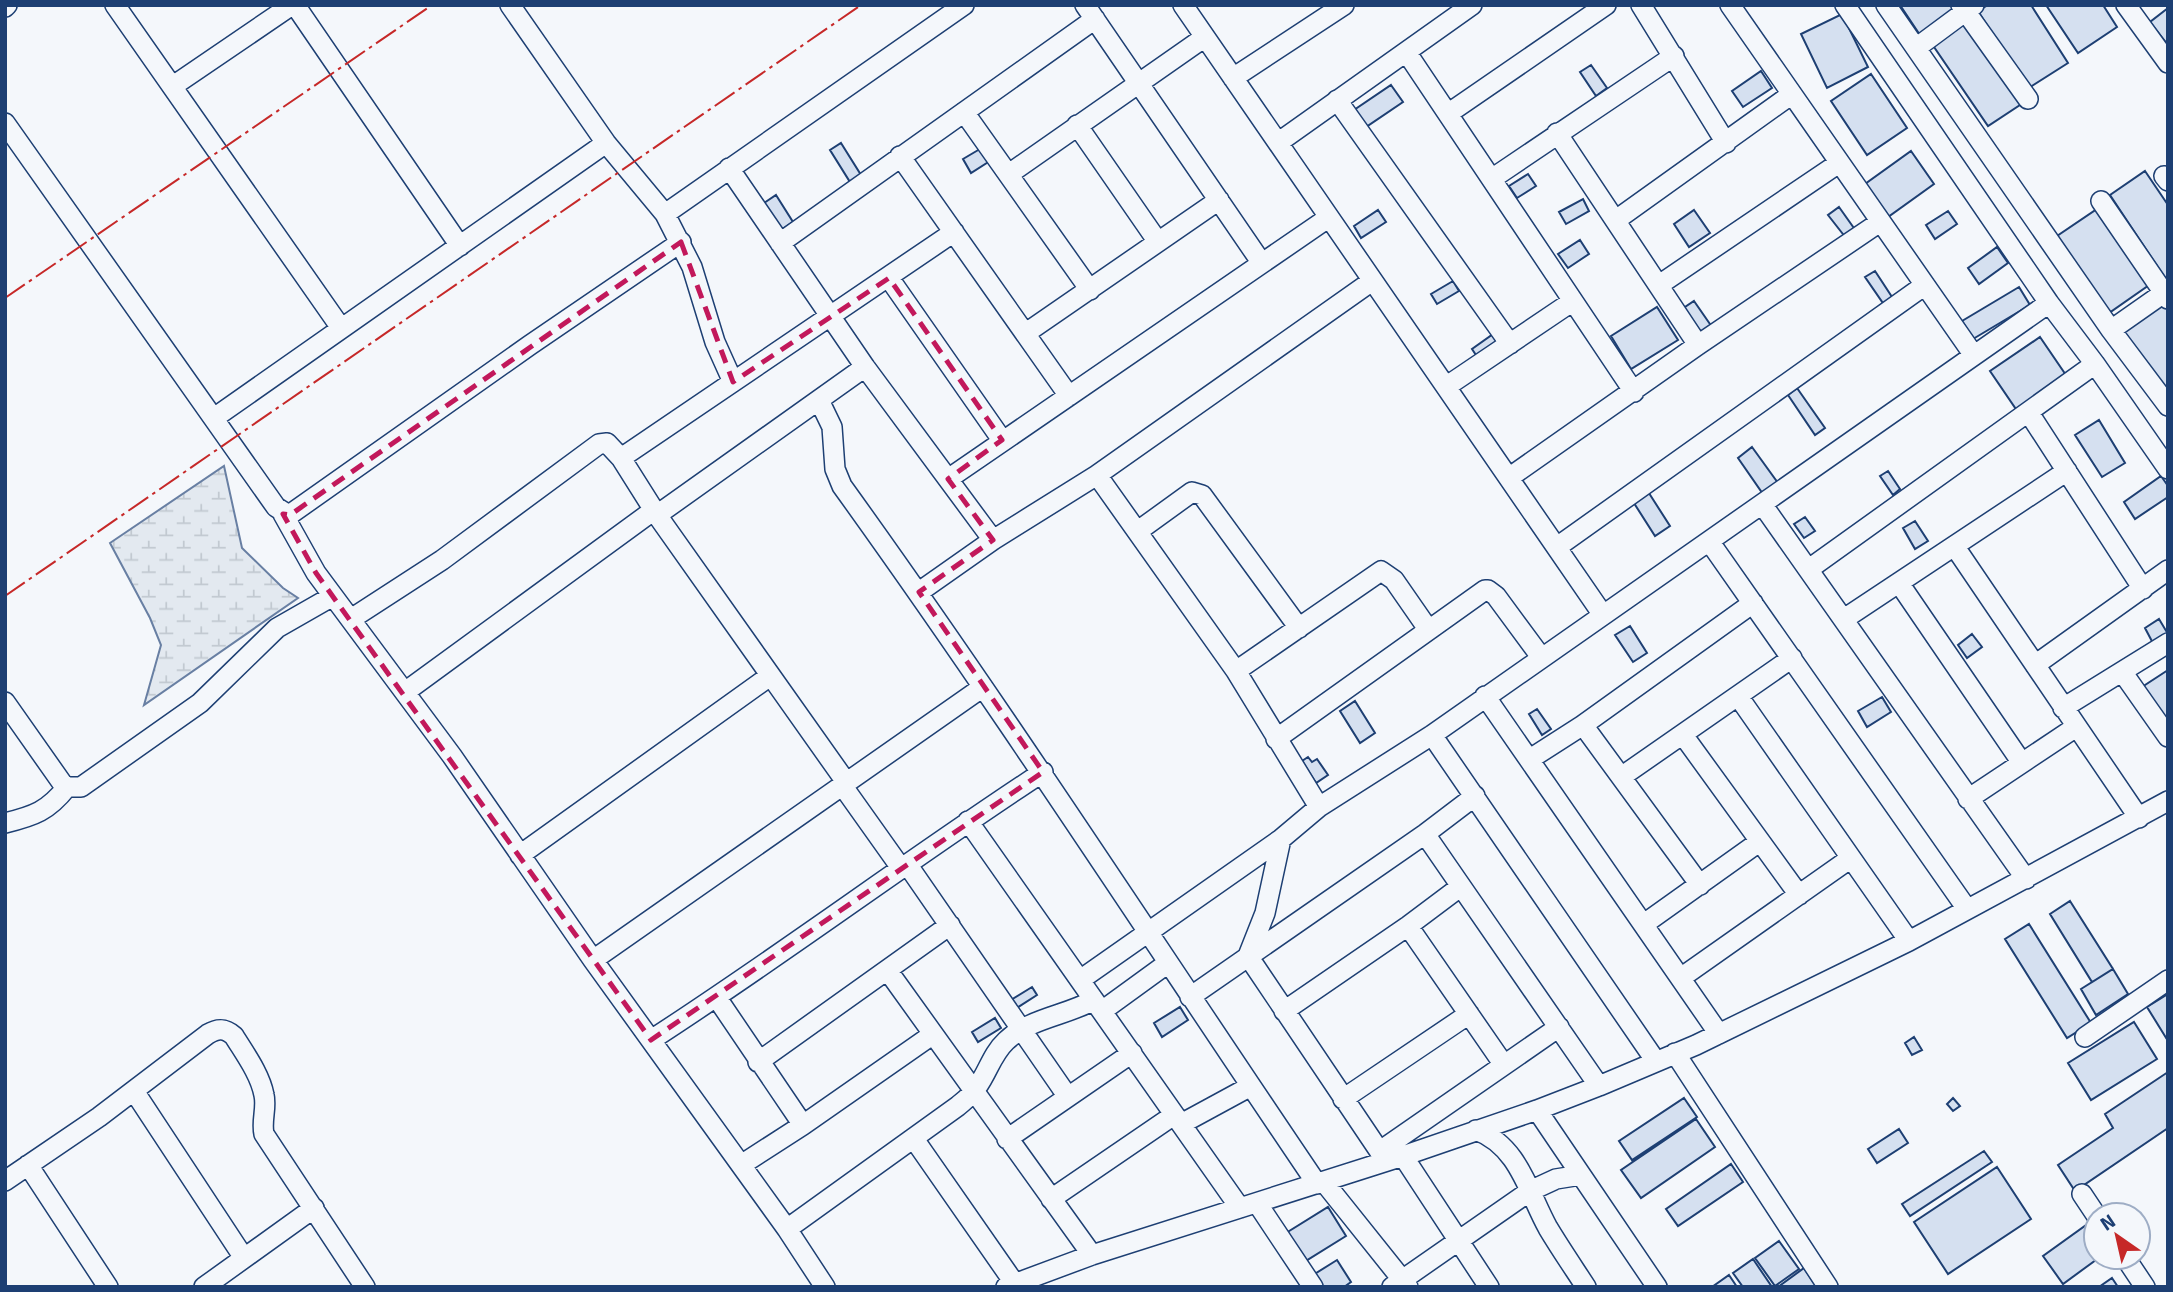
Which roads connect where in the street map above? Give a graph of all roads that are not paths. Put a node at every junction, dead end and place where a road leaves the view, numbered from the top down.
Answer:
1 (115, 5) edge
2 (294, 5) edge
3 (510, 5) edge
4 (964, 5) edge
5 (1183, 5) edge
6 (1344, 5) edge
7 (1472, 5) edge
8 (1606, 5) edge
9 (1641, 5) edge
10 (1730, 5) edge
11 (1845, 5) edge
12 (1886, 5) edge
13 (2126, 5) edge
14 (1967, 7) edge
15 (1090, 12) edge
16 (1205, 37) junction
17 (1916, 48) junction
18 (1407, 52) junction
19 (1674, 56) junction
20 (2168, 63) edge
21 (1233, 78) junction
22 (1139, 82) junction
23 (173, 86) junction
24 (1792, 94) junction
25 (2028, 99) dead end
26 (1337, 100) junction
27 (964, 112) junction
28 (1449, 113) junction
29 (5, 122) edge
30 (1077, 125) junction
31 (1557, 133) junction
32 (1279, 142) junction
33 (606, 143) junction
34 (1726, 143) junction
35 (900, 156) junction
36 (1839, 163) junction
37 (729, 169) junction
38 (1009, 174) junction
39 (1493, 178) junction
40 (1219, 200) junction
41 (2101, 201) dead end
42 (665, 214) junction
43 (1328, 218) junction
44 (1616, 220) junction
45 (1880, 222) junction
46 (954, 232) junction
47 (681, 242) junction
48 (1158, 242) junction
49 (780, 243) junction
50 (460, 246) junction
51 (1261, 262) junction
52 (889, 278) junction
53 (1372, 281) junction
54 (1659, 285) junction
55 (1925, 285) junction
56 (1090, 290) junction
57 (2166, 294) edge
58 (1573, 301) junction
59 (2049, 303) junction
60 (830, 316) junction
61 (341, 328) junction
62 (2111, 330) junction
63 (1026, 333) junction
64 (1510, 344) junction
65 (1698, 345) junction
66 (1973, 354) junction
67 (2095, 364) junction
68 (865, 367) junction
69 (733, 382) junction
70 (1447, 386) junction
71 (1634, 392) junction
72 (1069, 396) junction
73 (819, 400) junction
74 (2168, 407) edge
75 (2029, 413) junction
76 (214, 418) junction
77 (1002, 440) junction
78 (621, 458) junction
79 (2168, 469) edge
80 (2067, 471) junction
81 (1097, 475) junction
82 (1510, 477) junction
83 (948, 479) junction
84 (1762, 504) junction
85 (655, 512) junction
86 (284, 514) junction
87 (1138, 531) junction
88 (993, 540) junction
89 (1709, 541) junction
90 (1557, 547) junction
91 (1955, 547) junction
92 (1809, 569) junction
93 (2168, 570) edge
94 (1899, 583) junction
95 (2143, 589) junction
96 (919, 592) junction
97 (333, 597) junction
98 (1753, 603) junction
99 (1603, 615) junction
100 (351, 619) junction
101 (1844, 619) junction
102 (1299, 628) junction
103 (1428, 629) junction
104 (2168, 643) edge
105 (1541, 657) junction
106 (1792, 658) junction
107 (2035, 665) junction
108 (1236, 671) junction
109 (2123, 673) junction
110 (770, 676) junction
111 (983, 687) junction
112 (405, 692) junction
113 (1485, 696) junction
114 (1738, 696) junction
115 (5, 702) edge
116 (2063, 708) junction
117 (1583, 725) junction
118 (2076, 727) junction
119 (1432, 735) junction
120 (1683, 735) junction
121 (2168, 737) edge
122 (1276, 739) junction
123 (1530, 759) junction
124 (2022, 763) junction
125 (1043, 772) junction
126 (1620, 777) junction
127 (844, 783) junction
128 (67, 787) junction
129 (1475, 796) junction
130 (1968, 799) junction
131 (2168, 801) edge
132 (1318, 807) junction
133 (2139, 818) junction
134 (968, 821) junction
135 (5, 822) edge
136 (1425, 834) junction
137 (1282, 839) junction
138 (1759, 842) junction
139 (520, 855) junction
140 (1851, 858) junction
141 (904, 865) junction
142 (2026, 879) junction
143 (1700, 886) junction
144 (1460, 887) junction
145 (1799, 895) junction
146 (1967, 909) junction
147 (1644, 924) junction
148 (950, 925) junction
149 (1408, 926) junction
150 (1149, 930) junction
151 (1909, 941) junction
152 (1248, 956) junction
153 (593, 960) junction
154 (1168, 963) junction
155 (888, 971) junction
156 (1682, 977) junction
157 (1080, 980) junction
158 (2168, 980) edge
159 (1190, 997) junction
160 (717, 998) junction
161 (1098, 1006) junction
162 (1284, 1011) junction
163 (1469, 1014) junction
164 (1559, 1027) junction
165 (1022, 1028) junction
166 (1719, 1034) junction
167 (932, 1035) junction
168 (2085, 1037) dead end
169 (651, 1040) junction
170 (1132, 1053) junction
171 (1675, 1053) junction
172 (1656, 1060) junction
173 (758, 1062) junction
174 (1504, 1065) junction
175 (1251, 1086) junction
176 (1599, 1086) junction
177 (134, 1091) junction
178 (974, 1092) junction
179 (1068, 1097) junction
180 (1343, 1099) junction
181 (1537, 1110) junction
182 (1177, 1120) junction
183 (803, 1125) junction
184 (1476, 1130) junction
185 (914, 1139) junction
186 (1007, 1139) junction
187 (1390, 1156) junction
188 (28, 1165) junction
189 (741, 1166) junction
190 (1581, 1175) junction
191 (5, 1181) edge
192 (1320, 1183) junction
193 (1530, 1191) junction
194 (2082, 1195) dead end
195 (1051, 1199) junction
196 (2086, 1201) edge
197 (1248, 1205) junction
198 (314, 1208) junction
199 (787, 1228) junction
200 (1457, 1240) junction
201 (1092, 1255) junction
202 (244, 1258) junction
203 (2134, 1271) edge
204 (1401, 1284) edge
205 (1011, 1285) edge
206 (108, 1287) edge
207 (204, 1287) edge
208 (365, 1287) edge
209 (825, 1287) edge
210 (1313, 1287) edge
211 (1489, 1287) edge
212 (1586, 1287) edge
213 (1657, 1287) edge
214 (1828, 1287) edge
215 (2145, 1287) edge

1 - 23 street
2 - 23 street
2 - 50 street
3 - 33 street
4 - 37 street
5 - 16 street
6 - 21 street
7 - 18 street
8 - 28 street
9 - 19 street
10 - 24 street
11 - 59 street
12 - 17 street
13 - 20 street
14 - 17 street
14 - 25 street
15 - 22 street
15 - 27 street
16 - 21 street
16 - 22 street
17 - 62 street
18 - 26 street
18 - 28 street
19 - 31 street
19 - 34 street
21 - 32 street
22 - 30 street
22 - 40 street
23 - 61 street
24 - 34 street
24 - 36 street
26 - 32 street
26 - 64 street
27 - 35 street
27 - 38 street
28 - 39 street
29 - 76 street
30 - 38 street
30 - 48 street
31 - 39 street
31 - 44 street
32 - 43 street
33 - 42 street
33 - 50 street
34 - 44 street
35 - 46 street
35 - 49 street
36 - 45 street
36 - 54 street
37 - 42 street
37 - 49 street
38 - 56 street
39 - 58 street
40 - 48 street
40 - 51 street
41 - 57 street
42 - 47 street
43 - 51 street
43 - 53 street
44 - 54 street
45 - 55 street
45 - 65 street
46 - 52 street
46 - 63 street
47 - 69 street
47 - 86 street
48 - 56 street
49 - 60 street
50 - 61 street
51 - 72 street
52 - 60 street
52 - 77 street
53 - 70 street
53 - 81 street
54 - 65 street
55 - 66 street
55 - 90 street
56 - 63 street
57 - 62 street
58 - 64 street
58 - 71 street
59 - 66 street
59 - 67 street
60 - 68 street
60 - 69 street
61 - 76 street
62 - 74 street
63 - 72 street
64 - 70 street
65 - 71 street
66 - 84 street
67 - 75 street
67 - 79 street
68 - 73 street
68 - 83 street
69 - 78 street
70 - 82 street
71 - 82 street
72 - 77 street
73 - 85 street
73 - 96 street
75 - 80 street
75 - 92 street
76 - 86 street
77 - 83 street
78 - 85 street
78 - 100 street
80 - 91 street
80 - 95 street
81 - 87 street
81 - 88 street
82 - 90 street
83 - 88 street
84 - 89 street
84 - 92 street
85 - 110 street
85 - 112 street
86 - 97 street
87 - 102 street
87 - 108 street
88 - 96 street
89 - 98 street
89 - 99 street
90 - 99 street
91 - 94 street
91 - 107 street
92 - 101 street
93 - 95 street
94 - 101 street
94 - 124 street
95 - 107 street
96 - 111 street
97 - 100 street
97 - 128 street
98 - 106 street
98 - 117 street
99 - 105 street
100 - 112 street
101 - 130 street
102 - 103 street
102 - 108 street
103 - 105 street
103 - 122 street
104 - 109 street
105 - 113 street
106 - 114 street
106 - 146 street
107 - 116 street
108 - 122 street
109 - 116 street
109 - 121 street
110 - 127 street
110 - 139 street
111 - 125 street
111 - 127 street
112 - 139 street
113 - 119 street
113 - 123 street
114 - 120 street
114 - 140 street
115 - 128 street
116 - 118 street
117 - 123 street
117 - 126 street
118 - 124 street
118 - 133 street
119 - 129 street
119 - 132 street
120 - 126 street
120 - 138 street
122 - 132 street
123 - 147 street
124 - 130 street
125 - 134 street
125 - 150 street
126 - 143 street
127 - 141 street
127 - 153 street
128 - 135 street
129 - 136 street
129 - 172 street
130 - 142 street
131 - 133 street
132 - 137 street
133 - 142 street
134 - 141 street
134 - 157 street
136 - 144 street
136 - 152 street
137 - 150 street
137 - 152 street
138 - 143 street
138 - 145 street
139 - 153 street
140 - 145 street
140 - 151 street
141 - 148 street
141 - 160 street
142 - 146 street
143 - 147 street
144 - 149 street
144 - 164 street
145 - 156 street
146 - 151 street
147 - 156 street
148 - 155 street
148 - 165 street
149 - 162 street
149 - 163 street
150 - 154 street
150 - 157 street
151 - 166 street
152 - 159 street
152 - 162 street
153 - 169 street
154 - 159 street
154 - 161 street
155 - 167 street
155 - 173 street
156 - 166 street
157 - 161 street
158 - 168 street
159 - 175 street
160 - 169 street
160 - 173 street
161 - 165 street
161 - 170 street
162 - 180 street
163 - 174 street
163 - 180 street
164 - 174 street
164 - 176 street
165 - 178 street
165 - 179 street
166 - 171 street
167 - 178 street
167 - 183 street
169 - 189 street
170 - 179 street
170 - 182 street
171 - 172 street
171 - 214 street
172 - 176 street
173 - 183 street
174 - 187 street
175 - 182 street
175 - 192 street
176 - 181 street
177 - 188 street
177 - 198 street
177 - 202 street
178 - 185 street
178 - 186 street
179 - 186 street
180 - 187 street
181 - 184 street
181 - 190 street
182 - 195 street
182 - 197 street
183 - 189 street
184 - 187 street
184 - 193 street
185 - 199 street
185 - 205 street
186 - 195 street
187 - 192 street
187 - 200 street
188 - 191 street
188 - 206 street
189 - 199 street
190 - 193 street
190 - 213 street
192 - 197 street
192 - 204 street
193 - 200 street
193 - 212 street
194 - 196 street
195 - 201 street
197 - 201 street
197 - 210 street
198 - 202 street
198 - 208 street
199 - 209 street
200 - 204 street
200 - 211 street
201 - 205 street
202 - 207 street
203 - 215 street

